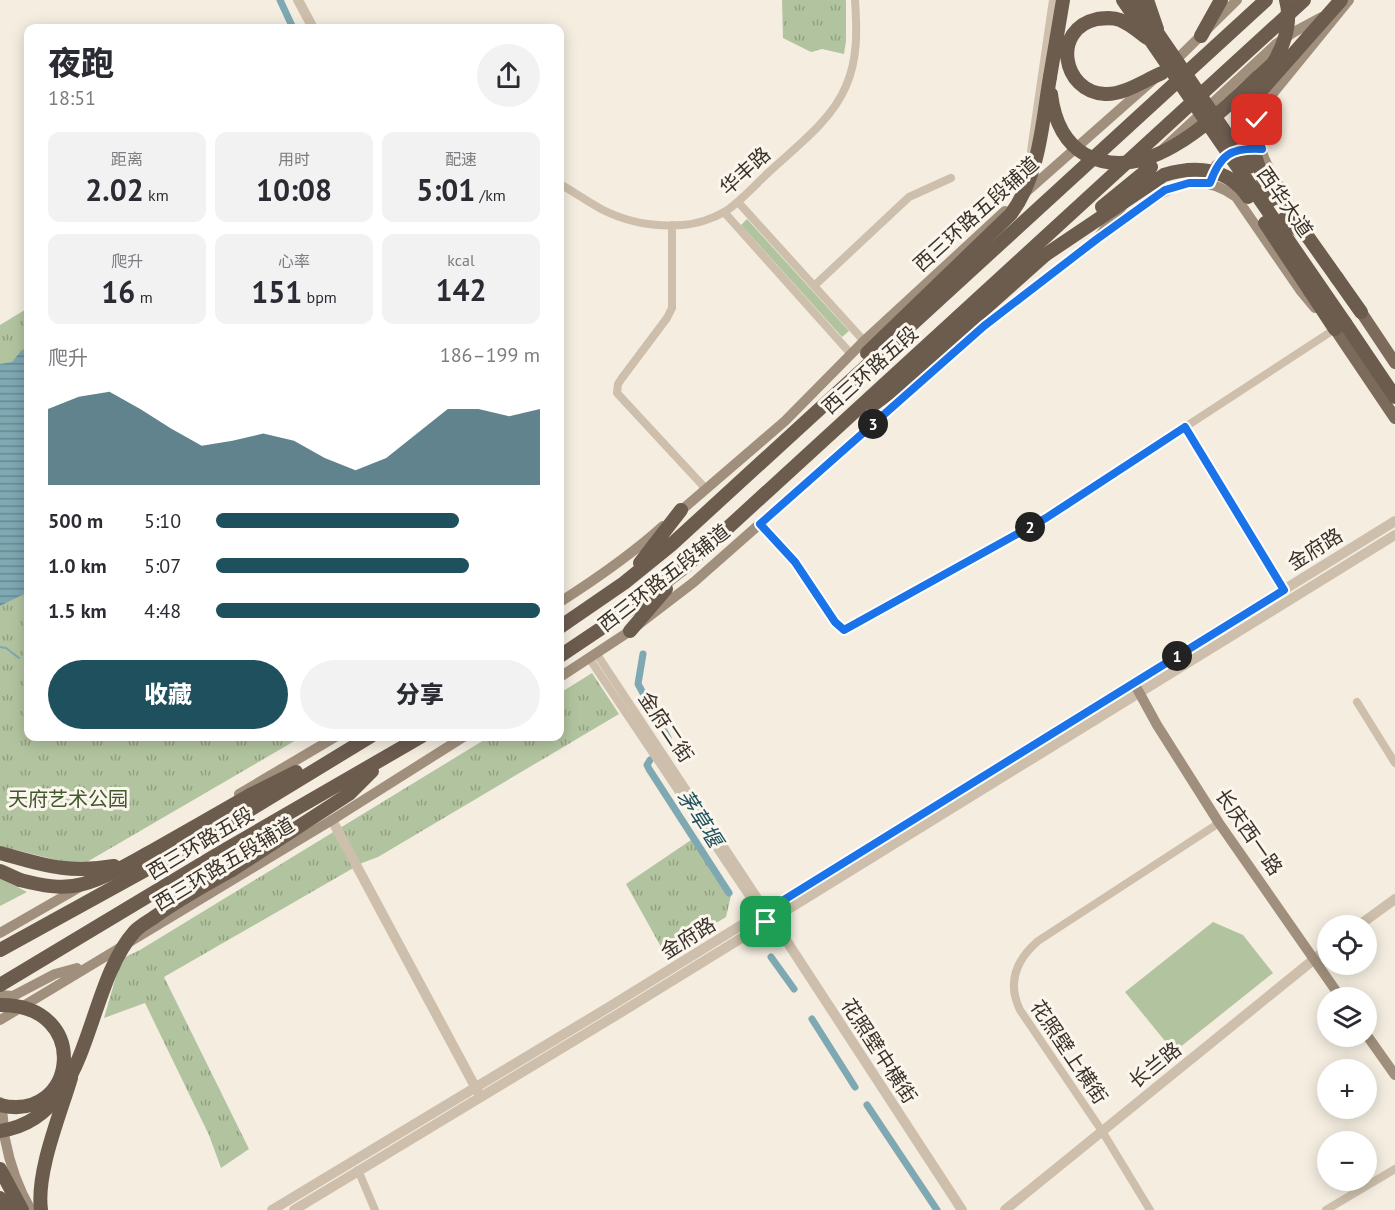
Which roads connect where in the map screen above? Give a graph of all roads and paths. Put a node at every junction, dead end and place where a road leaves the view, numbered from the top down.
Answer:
1 (298, 0) edge
2 (855, 0) edge
3 (1054, 0) edge
4 (1064, 0) edge
5 (1123, 0) edge
6 (1135, 0) edge
7 (1147, 0) edge
8 (1221, 0) edge
9 (1237, 0) edge
10 (1266, 0) edge
11 (1286, 0) edge
12 (1304, 0) edge
13 (1330, 0) edge
14 (1341, 0) edge
15 (1348, 0) edge
16 (311, 24) edge
17 (1201, 36) junction
18 (1155, 39) junction
19 (1274, 62) junction
20 (1162, 73) junction
21 (1050, 77) junction
22 (1182, 141) junction
23 (1262, 149) junction
24 (1259, 168) junction
25 (951, 178) dead end
26 (1210, 183) junction
27 (1240, 185) junction
28 (564, 186) edge
29 (738, 202) junction
30 (1267, 202) junction
31 (1011, 206) junction
32 (724, 212) junction
33 (1280, 221) junction
34 (672, 225) junction
35 (1308, 236) junction
36 (1097, 239) junction
37 (1285, 253) junction
38 (1045, 255) junction
39 (814, 286) junction
40 (1348, 320) junction
41 (866, 347) junction
42 (850, 354) junction
43 (1395, 363) edge
44 (1395, 382) edge
45 (1395, 397) edge
46 (1395, 418) edge
47 (808, 421) junction
48 (1185, 427) junction
49 (822, 441) junction
50 (706, 489) junction
51 (681, 510) junction
52 (1395, 520) edge
53 (760, 524) junction
54 (1395, 535) edge
55 (686, 566) junction
56 (624, 584) junction
57 (1284, 590) junction
58 (564, 600) edge
59 (564, 624) edge
60 (630, 631) junction
61 (564, 653) edge
62 (593, 656) junction
63 (564, 674) edge
64 (1134, 682) junction
65 (1140, 693) junction
66 (1358, 702) dead end
67 (328, 741) edge
68 (363, 741) edge
69 (414, 741) edge
70 (457, 741) edge
71 (334, 758) junction
72 (386, 758) junction
73 (1395, 763) edge
74 (332, 820) junction
75 (1219, 823) junction
76 (0, 853) edge
77 (139, 858) junction
78 (0, 871) edge
79 (1395, 899) edge
80 (1374, 915) edge
81 (766, 916) junction
82 (14, 925) junction
83 (0, 933) edge
84 (0, 938) edge
85 (0, 950) edge
86 (1317, 956) edge
87 (1314, 958) junction
88 (90, 965) junction
89 (0, 985) edge
90 (1334, 987) edge
91 (0, 996) edge
92 (0, 1005) edge
93 (0, 1020) edge
94 (1375, 1047) edge
95 (75, 1067) junction
96 (1395, 1075) edge
97 (478, 1092) junction
98 (0, 1103) edge
99 (0, 1131) edge
100 (1102, 1131) junction
101 (0, 1169) edge
102 (1395, 1169) edge
103 (358, 1170) junction
104 (0, 1198) edge
105 (7, 1210) edge
106 (22, 1210) edge
107 (31, 1210) edge
108 (41, 1210) edge
109 (272, 1210) edge
110 (294, 1210) edge
111 (375, 1210) edge
112 (955, 1210) edge
113 (962, 1210) edge
114 (1005, 1210) edge
115 (1150, 1210) edge
116 (1326, 1210) edge

1 - 16 street
2 - 29 street, 华丰路
3 - 31 street
4 - 21 highway
5 - 18 highway, 西华大道, bridge
6 - 18 highway, 西华大道, bridge
7 - 18 highway, bridge
8 - 17 highway
9 - 17 main road, 西三环路五段辅道
10 - 47 highway, 西三环路五段
11 - 19 highway, bridge
12 - 49 highway, 西三环路五段
13 - 19 highway, bridge
14 - 24 highway, bridge
15 - 23 main road
15 - 36 main road, 西三环路五段辅道
17 - 20 main road, 西三环路五段辅道
18 - 20 highway
18 - 30 highway, 西华大道, bridge
19 - 22 highway, bridge
20 - 31 main road, 西三环路五段辅道
21 - 22 highway, bridge
21 - 41 highway, bridge
22 - 38 highway, bridge
23 - 26 main road
23 - 40 main road
24 - 30 highway, bridge
24 - 35 highway, bridge
25 - 39 street
26 - 36 main road
26 - 40 main road
27 - 30 highway, bridge
27 - 37 highway, bridge
27 - 38 highway, bridge
28 - 34 street, 华丰路
29 - 32 street, 华丰路
29 - 39 street
30 - 33 highway, 西华大道, bridge
31 - 41 main road, 西三环路五段辅道
32 - 34 street, 华丰路
32 - 42 street
33 - 35 highway, bridge
33 - 37 highway, bridge
33 - 40 highway, 西华大道, bridge
34 - 50 street
35 - 40 highway, bridge
36 - 53 main road, 西三环路五段辅道
37 - 40 highway, bridge
38 - 49 highway
39 - 41 street
40 - 43 main road
40 - 44 highway, 西华大道
40 - 45 highway, 西华大道
40 - 46 main road
40 - 48 street
41 - 42 main road, 西三环路五段辅道
41 - 47 highway
42 - 50 main road, 西三环路五段辅道
47 - 56 highway, 西三环路五段
48 - 53 street
48 - 57 street
49 - 55 highway, 西三环路五段
50 - 51 main road, 西三环路五段辅道
51 - 56 highway
51 - 58 main road, 西三环路五段辅道
52 - 57 street, 金府路
53 - 60 main road, 西三环路五段辅道
54 - 65 street, 金府路
55 - 60 highway
55 - 61 highway, 西三环路五段
56 - 59 highway, 西三环路五段
57 - 64 street, 金府路
60 - 62 main road, 西三环路五段辅道
62 - 63 main road, 西三环路五段辅道
62 - 81 street, 金府二街
64 - 65 main road, 长庆西一路
64 - 81 street, 金府路
65 - 75 main road, 长庆西一路
65 - 81 street, 金府路
66 - 73 street
67 - 82 main road
68 - 71 highway, 西三环路五段
69 - 72 highway, 西三环路五段
70 - 74 main road, 西三环路五段辅道
71 - 77 highway, bridge
71 - 85 highway, 西三环路五段
72 - 89 highway, 西三环路五段
72 - 95 highway, bridge
74 - 88 main road, 西三环路五段辅道
74 - 97 street
75 - 87 main road, 长庆西一路
75 - 100 street, 花照壁上横街
76 - 77 highway, bridge
77 - 78 highway, bridge
79 - 80 street
81 - 97 street, 金府路
81 - 112 street, 花照壁中横街
81 - 113 street, 花照壁中横街
82 - 83 main road
82 - 84 main road
86 - 87 street, 长兰路
87 - 90 main road, 长庆西一路
87 - 100 street, 长兰路
88 - 91 main road
88 - 93 main road, 西三环路五段辅道
92 - 98 highway, bridge
94 - 96 main road
95 - 99 highway, bridge
95 - 108 highway, bridge
97 - 103 street, 金府路
97 - 109 street, 金府路
98 - 107 main road
100 - 114 street, 长兰路
100 - 115 street, 花照壁上横街
101 - 106 highway
102 - 116 street
103 - 110 street, 金府路
103 - 111 street
104 - 105 highway

